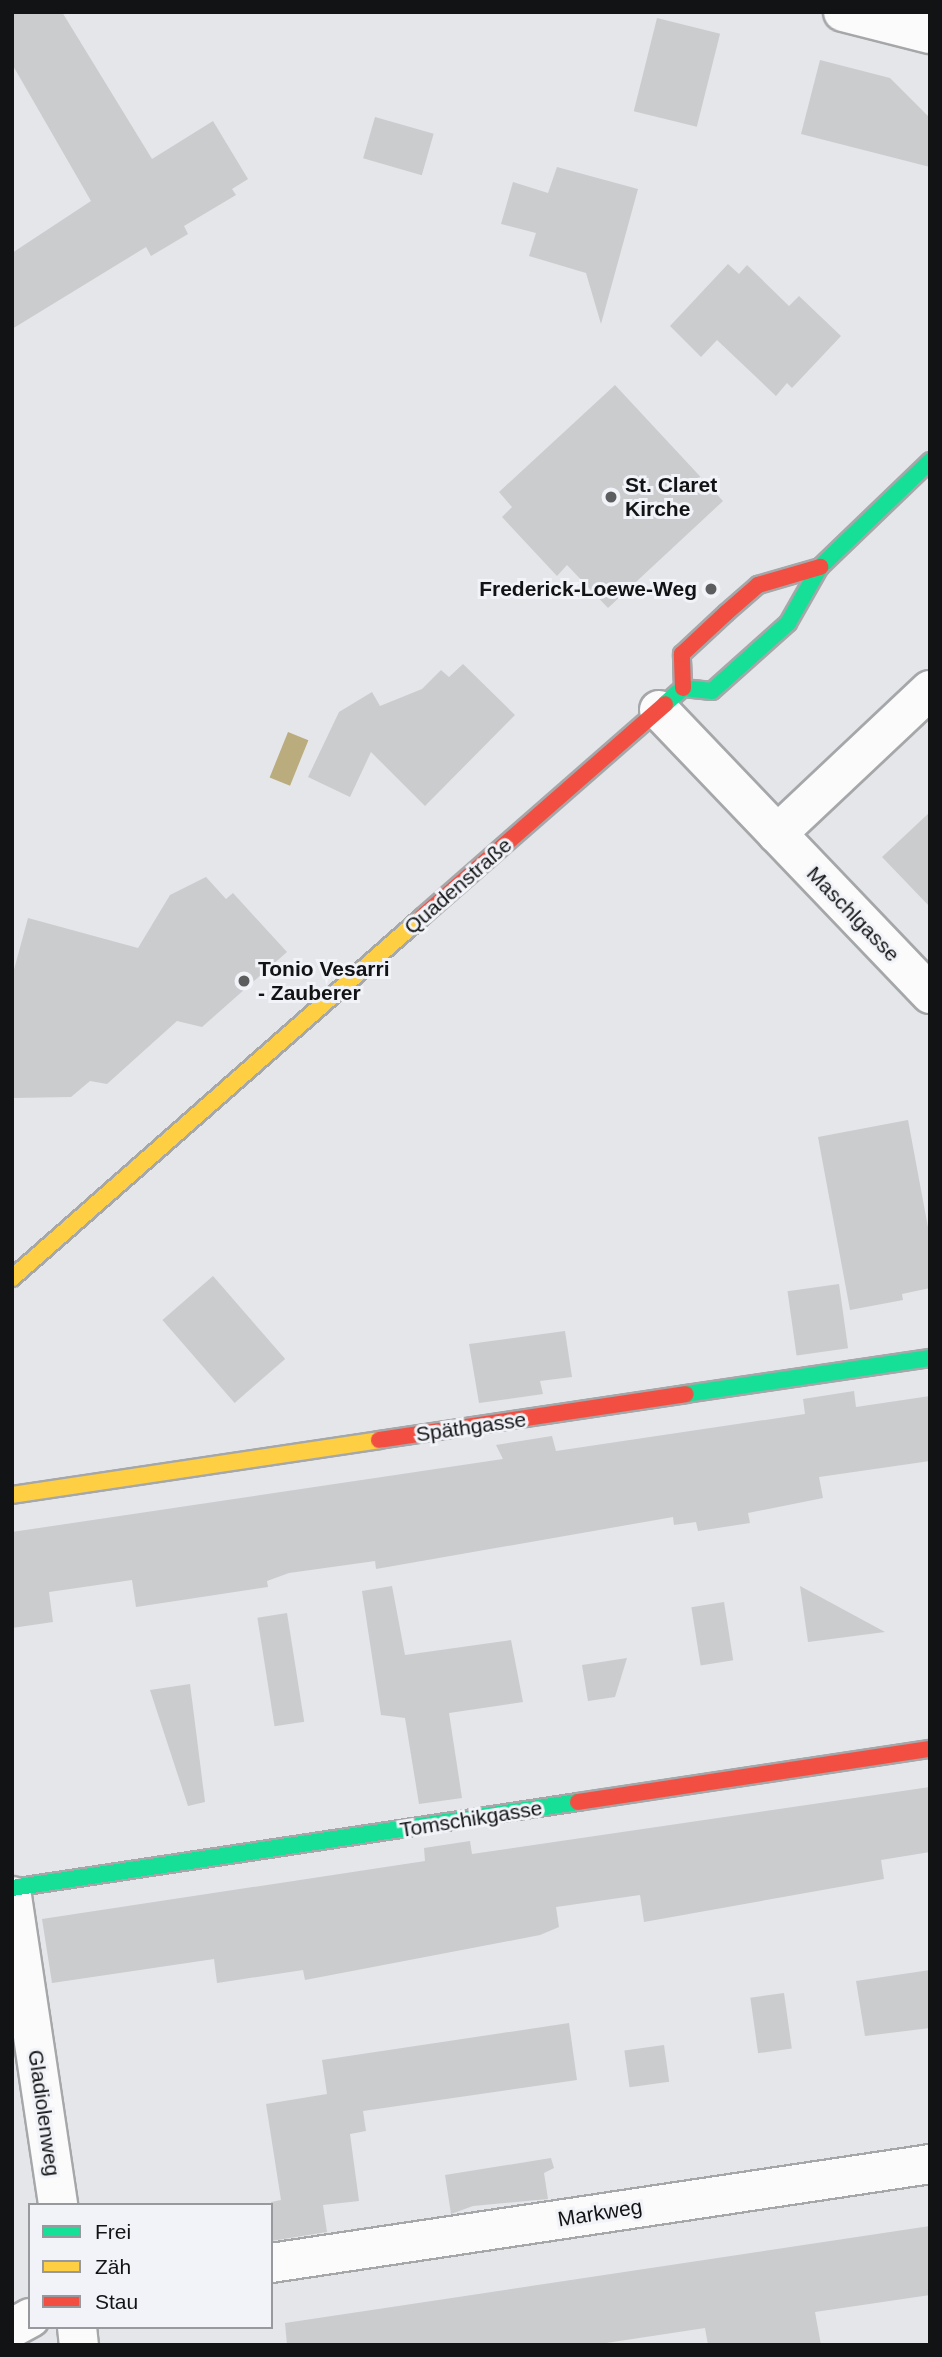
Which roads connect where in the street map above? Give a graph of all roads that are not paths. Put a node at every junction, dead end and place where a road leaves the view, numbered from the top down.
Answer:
1 (844, 12) edge
2 (930, 34) edge
3 (930, 461) edge
4 (820, 567) junction
5 (930, 690) edge
6 (671, 699) junction
7 (777, 834) junction
8 (930, 994) edge
9 (12, 1278) edge
10 (930, 1358) edge
11 (12, 1495) edge
12 (930, 1749) edge
13 (12, 1888) edge
14 (12, 1896) edge
15 (930, 2164) edge
16 (58, 2203) edge
17 (273, 2263) edge
18 (28, 2319) edge
19 (12, 2328) edge

1 - 2 street
3 - 4 street
4 - 6 street
4 - 6 street
5 - 7 street
6 - 7 street, Maschlgasse
6 - 9 street, Quadenstraße
7 - 8 street, Maschlgasse
10 - 11 street, Späthgasse
12 - 13 street, Tomschikgasse
14 - 16 street, Gladiolenweg
15 - 17 street, Markweg
18 - 19 street

